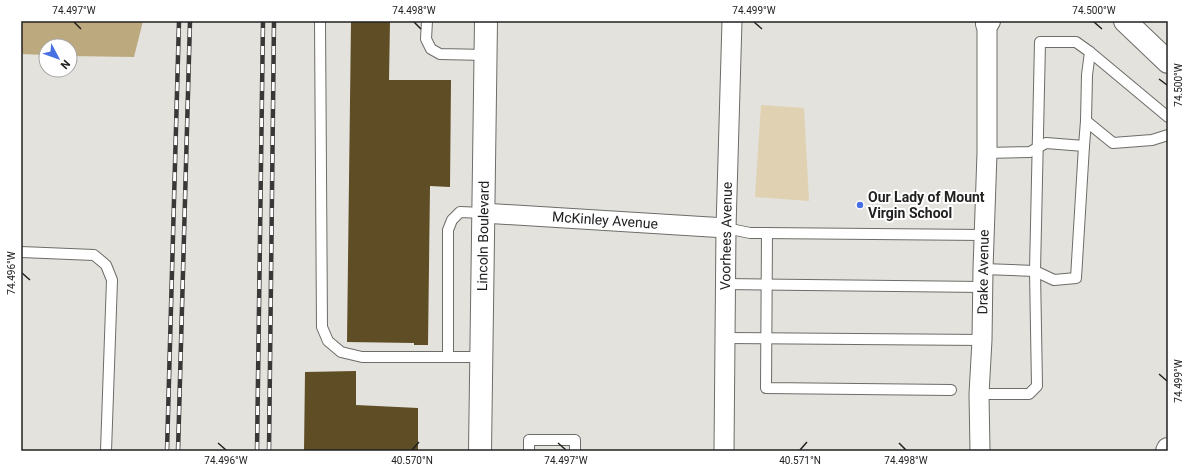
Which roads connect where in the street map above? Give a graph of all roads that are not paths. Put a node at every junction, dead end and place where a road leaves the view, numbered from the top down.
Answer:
1 (320, 21) edge
2 (427, 21) edge
3 (486, 21) edge
4 (732, 21) edge
5 (1126, 21) edge
6 (987, 22) edge
7 (1090, 52) junction
8 (486, 56) junction
9 (1168, 62) edge
10 (1168, 117) edge
11 (1086, 121) junction
12 (1168, 135) edge
13 (1084, 146) junction
14 (1037, 148) junction
15 (987, 154) junction
16 (483, 213) junction
17 (726, 228) junction
18 (767, 233) junction
19 (984, 235) junction
20 (21, 252) edge
21 (1035, 271) junction
22 (983, 278) junction
23 (725, 284) junction
24 (766, 284) junction
25 (725, 338) junction
26 (766, 338) junction
27 (982, 340) junction
28 (448, 357) junction
29 (481, 357) junction
30 (951, 390) dead end
31 (979, 394) junction
32 (106, 451) edge
33 (480, 451) edge
34 (529, 451) edge
35 (575, 451) edge
36 (724, 451) edge
37 (980, 451) edge

1 - 28 lane
2 - 8 lane
3 - 8 main road, Lincoln Boulevard
4 - 17 street, Voorhees Avenue
5 - 9 main road
6 - 15 street, Drake Avenue
7 - 10 lane
7 - 11 lane
7 - 14 lane
8 - 16 main road, Lincoln Boulevard
11 - 12 lane
11 - 13 lane
13 - 14 lane
13 - 21 lane
14 - 15 lane
14 - 21 lane
15 - 19 street, Drake Avenue
16 - 17 street, McKinley Avenue
16 - 28 lane
16 - 29 main road, Lincoln Boulevard
17 - 18 lane
17 - 23 street, Voorhees Avenue
18 - 19 lane
18 - 24 lane
19 - 22 street, Drake Avenue
20 - 32 lane
21 - 22 lane
21 - 31 lane
22 - 24 lane
22 - 27 street, Drake Avenue
23 - 24 lane
23 - 25 street, Voorhees Avenue
24 - 26 lane
25 - 26 lane
25 - 36 street, Voorhees Avenue
26 - 27 lane
26 - 30 lane
27 - 31 street, Drake Avenue
28 - 29 lane
29 - 33 main road, Lincoln Boulevard
31 - 37 street, Drake Avenue
34 - 35 lane

